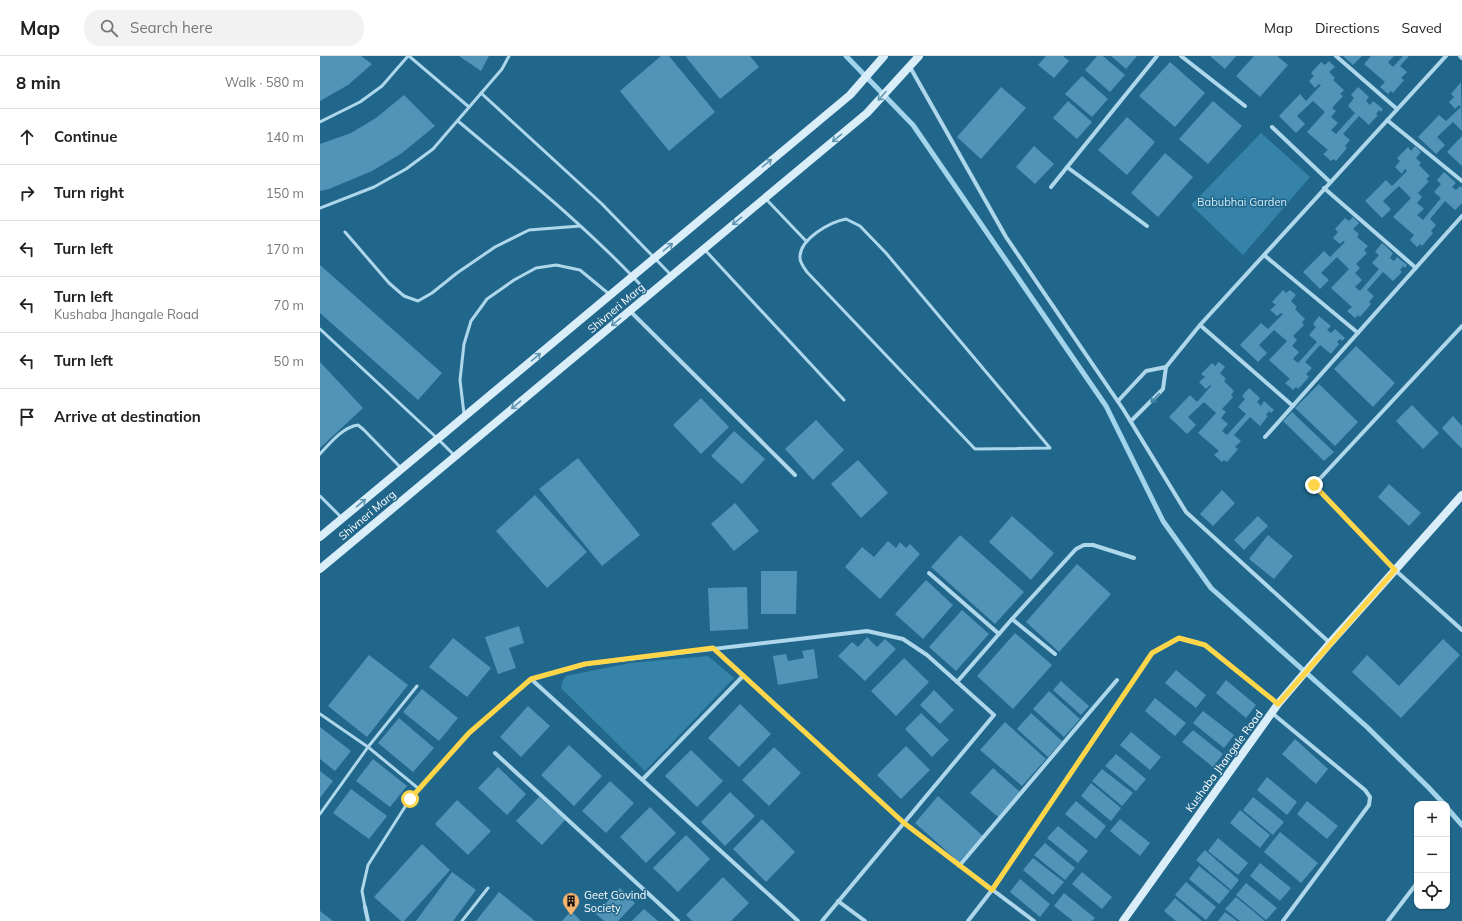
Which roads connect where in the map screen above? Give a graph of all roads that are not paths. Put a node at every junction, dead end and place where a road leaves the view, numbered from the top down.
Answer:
1 (408, 56) edge
2 (509, 56) edge
3 (919, 56) edge
4 (1157, 56) edge
5 (1181, 56) edge
6 (1336, 56) edge
7 (1446, 56) edge
8 (882, 59) edge
9 (909, 67) junction
10 (481, 93) junction
11 (1245, 106) dead end
12 (469, 107) junction
13 (1398, 109) junction
14 (1387, 120) junction
15 (458, 121) junction
16 (320, 122) edge
17 (1272, 127) dead end
18 (1067, 167) junction
19 (1462, 181) edge
20 (1330, 182) junction
21 (1051, 187) dead end
22 (1324, 188) junction
23 (765, 198) junction
24 (320, 208) edge
25 (1462, 216) edge
26 (580, 226) junction
27 (1147, 226) dead end
28 (346, 232) dead end
29 (806, 241) junction
30 (704, 248) junction
31 (1264, 254) junction
32 (655, 257) junction
33 (1416, 268) junction
34 (633, 276) junction
35 (672, 276) junction
36 (650, 294) junction
37 (610, 295) junction
38 (630, 311) junction
39 (1200, 325) junction
40 (1462, 326) edge
41 (320, 328) edge
42 (1358, 333) junction
43 (1166, 367) junction
44 (844, 400) dead end
45 (1118, 401) junction
46 (1293, 406) junction
47 (464, 417) junction
48 (1130, 421) junction
49 (1265, 437) dead end
50 (438, 439) junction
51 (320, 454) edge
52 (455, 457) junction
53 (402, 469) junction
54 (795, 475) dead end
55 (1462, 495) edge
56 (320, 496) edge
57 (342, 518) junction
58 (320, 537) edge
59 (1134, 558) dead end
60 (320, 569) edge
61 (1395, 570) junction
62 (929, 572) dead end
63 (1012, 619) junction
64 (1462, 630) edge
65 (999, 634) junction
66 (1330, 643) junction
67 (713, 648) junction
68 (1055, 654) dead end
69 (743, 676) junction
70 (531, 679) junction
71 (1117, 680) dead end
72 (957, 682) junction
73 (417, 686) dead end
74 (509, 698) joint
75 (1278, 704) junction
76 (1272, 713) junction
77 (320, 714) edge
78 (368, 747) junction
79 (495, 753) dead end
80 (643, 779) junction
81 (419, 789) junction
82 (320, 814) edge
83 (904, 823) junction
84 (960, 866) junction
85 (1414, 887) edge
86 (488, 888) dead end
87 (992, 890) junction
88 (838, 901) junction
89 (365, 907) joint
90 (368, 921) edge
91 (462, 921) edge
92 (678, 921) edge
93 (798, 921) edge
94 (822, 921) edge
95 (865, 921) edge
96 (968, 921) edge
97 (1034, 921) edge
98 (1123, 921) edge
99 (1283, 921) edge
100 (1388, 921) edge

1 - 12 lane
1 - 16 lane
2 - 10 lane
3 - 9 main road, Shivneri Marg
4 - 18 street
5 - 11 street
6 - 13 street
7 - 13 street
32 -> 8 main road, Shivneri Marg
9 -> 23 main road, Shivneri Marg
9 - 45 street
10 - 12 lane
10 - 32 lane
12 - 15 lane
13 - 14 street
14 - 19 street
14 - 20 street
15 - 24 lane
15 - 26 lane
17 - 20 street
18 - 21 street
18 - 27 street
20 - 22 street
22 - 31 street
22 - 33 street
23 - 29 lane
23 -> 30 main road, Shivneri Marg
25 - 33 street
26 - 28 lane
26 - 34 lane
29 - 29 lane
30 - 35 main road, Shivneri Marg
30 - 44 lane
31 - 39 street
31 - 42 street
32 - 34 main road, Shivneri Marg
32 - 35 lane
33 - 42 street
34 - 36 lane
34 - 37 main road, Shivneri Marg
35 - 36 main road, Shivneri Marg
36 - 38 main road, Shivneri Marg
47 -> 37 main road, Shivneri Marg
37 - 47 lane
38 -> 52 main road, Shivneri Marg
38 - 54 street
39 - 43 street
39 - 46 street
40 - 61 street
41 - 50 lane
42 - 46 street
43 - 45 street
43 -> 48 street
45 - 48 street
46 - 49 street
47 - 50 main road, Shivneri Marg
48 - 66 street
50 - 52 lane
50 - 53 main road, Shivneri Marg
51 - 53 lane
52 - 60 main road, Shivneri Marg
57 -> 53 main road, Shivneri Marg
55 - 61 main road, Kushaba Jhangale Road
56 - 57 lane
57 - 58 main road, Shivneri Marg
59 - 63 street
61 - 64 street
61 - 66 main road, Kushaba Jhangale Road
62 - 65 street
63 - 65 street
63 - 68 street
65 - 72 street
66 - 75 main road, Kushaba Jhangale Road
67 - 69 street
67 - 70 street
67 - 72 street
69 - 80 street
69 - 83 street
70 - 74 street
70 - 80 street
71 - 84 street
72 - 83 street
73 - 78 lane
74 - 81 lane
75 - 76 main road, Kushaba Jhangale Road
75 - 87 street
76 - 98 main road, Kushaba Jhangale Road
76 - 99 street
77 - 78 lane
78 - 81 lane
78 - 82 lane
79 - 92 street
80 - 93 street
81 - 89 lane
83 - 84 street
83 - 88 street
84 - 87 street
85 - 100 street
86 - 91 lane
87 - 96 street
87 - 97 street
88 - 94 street
88 - 95 street
89 - 90 street

